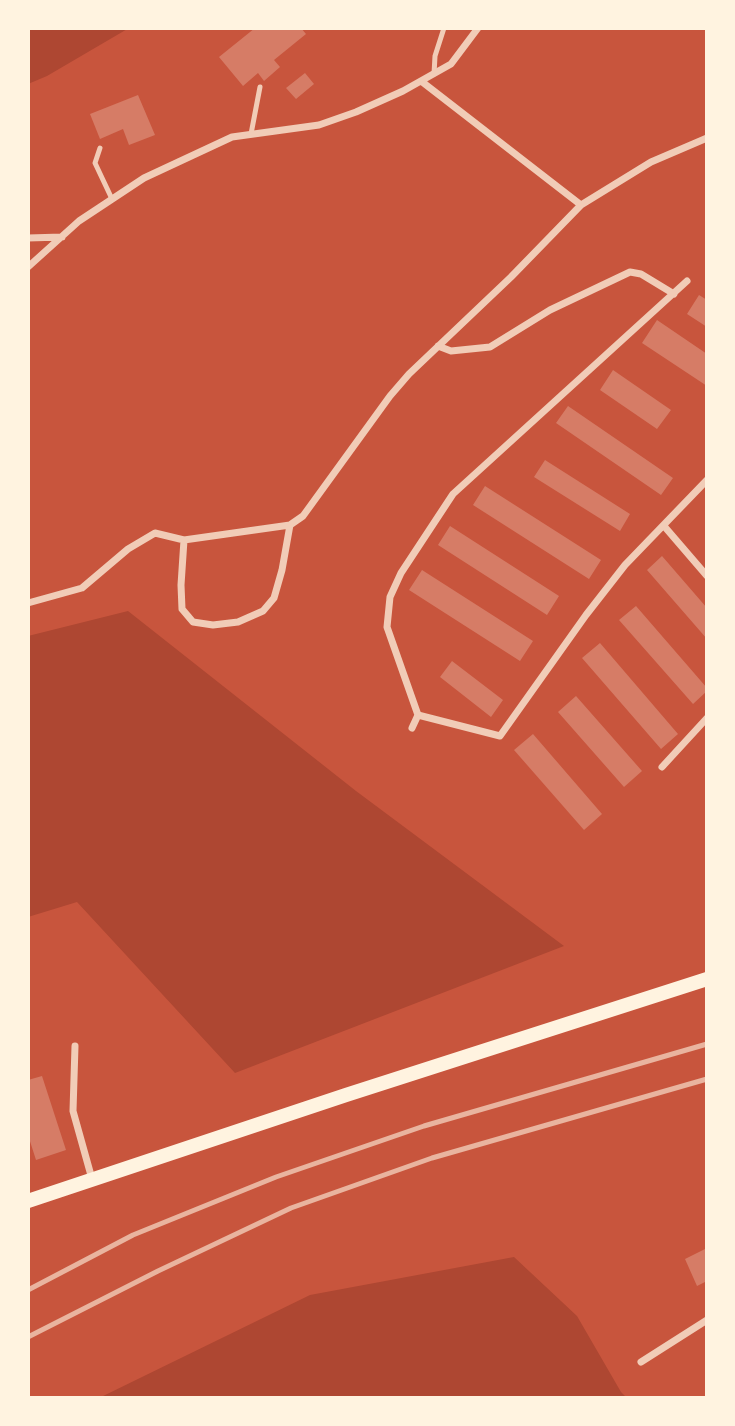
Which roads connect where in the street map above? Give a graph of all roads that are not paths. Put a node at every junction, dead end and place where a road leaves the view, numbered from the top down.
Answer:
1 (444, 28) edge
2 (478, 28) edge
3 (434, 74) junction
4 (421, 81) junction
5 (260, 87) dead end
6 (251, 134) junction
7 (707, 138) edge
8 (100, 148) dead end
9 (112, 199) junction
10 (581, 205) junction
11 (62, 237) junction
12 (28, 238) edge
13 (28, 267) edge
14 (687, 281) dead end
15 (674, 294) junction
16 (438, 346) junction
17 (707, 480) edge
18 (290, 525) junction
19 (664, 526) junction
20 (184, 540) junction
21 (707, 576) edge
22 (28, 604) edge
23 (418, 715) junction
24 (707, 718) edge
25 (412, 728) dead end
26 (662, 767) dead end
27 (707, 979) edge
28 (75, 1046) dead end
29 (92, 1181) junction
30 (28, 1201) edge
31 (707, 1320) edge
32 (641, 1362) dead end

1 - 3 lane
2 - 3 street
3 - 4 street
4 - 6 street
4 - 10 street
5 - 6 lane
6 - 9 street
7 - 10 street
8 - 9 lane
9 - 11 street
10 - 16 street
11 - 12 street
11 - 13 street
14 - 15 street
15 - 16 street
15 - 23 street
16 - 18 street
17 - 19 street
18 - 20 street
18 - 20 street
19 - 21 street
19 - 23 street
20 - 22 street
23 - 25 street
24 - 26 street
27 - 29 main road
28 - 29 street
29 - 30 main road
31 - 32 street

